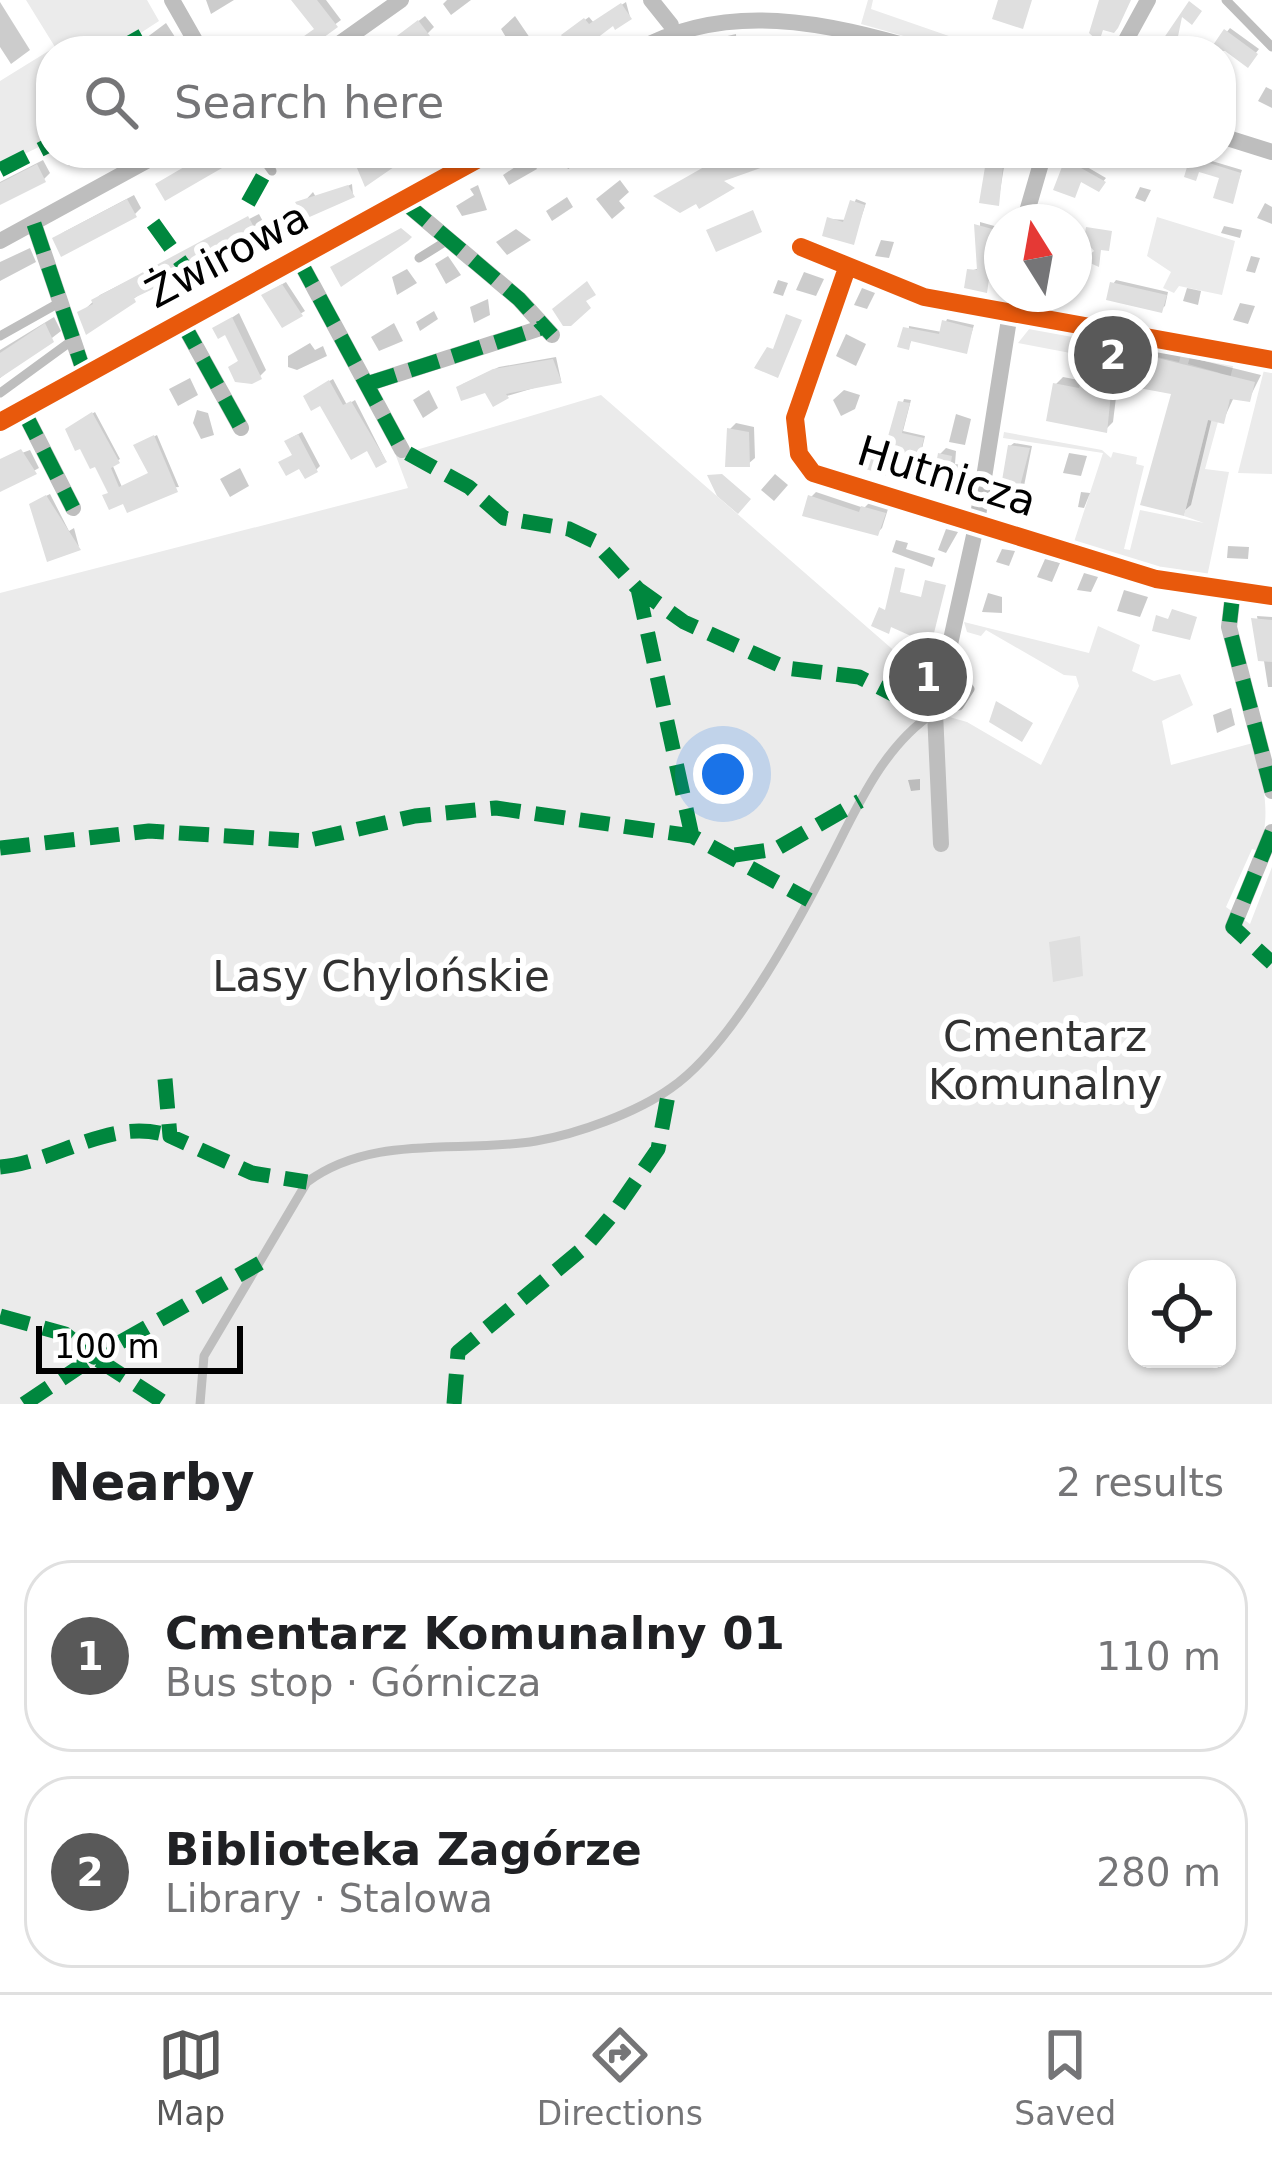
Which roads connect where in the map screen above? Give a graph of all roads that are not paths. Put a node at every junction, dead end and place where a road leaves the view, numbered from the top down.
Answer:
1 (172, 0) edge
2 (401, 0) edge
3 (651, 0) edge
4 (1148, 0) edge
5 (1226, 0) edge
6 (671, 26) junction
7 (192, 36) edge
8 (350, 36) edge
9 (657, 36) edge
10 (841, 36) edge
11 (1128, 36) edge
12 (1272, 47) edge
13 (1236, 141) edge
14 (1272, 152) edge
15 (134, 168) edge
16 (270, 168) edge
17 (463, 168) edge
18 (1040, 168) edge
19 (272, 171) dead end
20 (404, 202) junction
21 (1029, 204) edge
22 (34, 224) junction
23 (448, 240) junction
24 (0, 242) edge
25 (801, 248) dead end
26 (298, 258) junction
27 (418, 258) dead end
28 (847, 268) junction
29 (56, 304) junction
30 (1010, 312) edge
31 (1009, 316) junction
32 (181, 320) junction
33 (0, 336) edge
34 (70, 342) junction
35 (1272, 360) edge
36 (84, 372) junction
37 (368, 384) junction
38 (0, 393) edge
39 (23, 410) junction
40 (0, 422) edge
41 (241, 428) dead end
42 (402, 450) dead end
43 (73, 508) dead end
44 (977, 523) junction
45 (1233, 592) junction
46 (1272, 596) edge
47 (947, 656) junction
48 (937, 706) junction
49 (1272, 791) edge
50 (1272, 832) edge
51 (941, 844) dead end
52 (1233, 927) dead end
53 (200, 1404) edge

1 - 7 street
2 - 8 street
3 - 6 street
4 - 11 street
5 - 12 lane
6 - 9 street
6 - 10 street
13 - 14 street
15 - 22 street
16 - 19 lane
17 - 20 street, Żwirowa
18 - 21 street
20 - 23 street
20 - 26 street, Żwirowa
22 - 24 street
22 - 29 street
23 - 27 lane
23 - 37 street
25 - 28 street
26 - 32 street, Żwirowa
26 - 37 street
28 - 31 street
28 - 44 street, Hutnicza
29 - 33 lane
29 - 34 street
30 - 31 street
31 - 35 street
31 - 44 street
32 - 36 street, Żwirowa
32 - 41 street
34 - 36 street
34 - 38 lane
36 - 39 street, Żwirowa
37 - 42 street
39 - 40 street, Żwirowa
39 - 43 street
44 - 45 street, Hutnicza
44 - 47 street
45 - 46 street, Hutnicza
45 - 49 street
47 - 48 street
47 - 48 lane
48 - 51 street
48 - 53 lane
50 - 52 street

